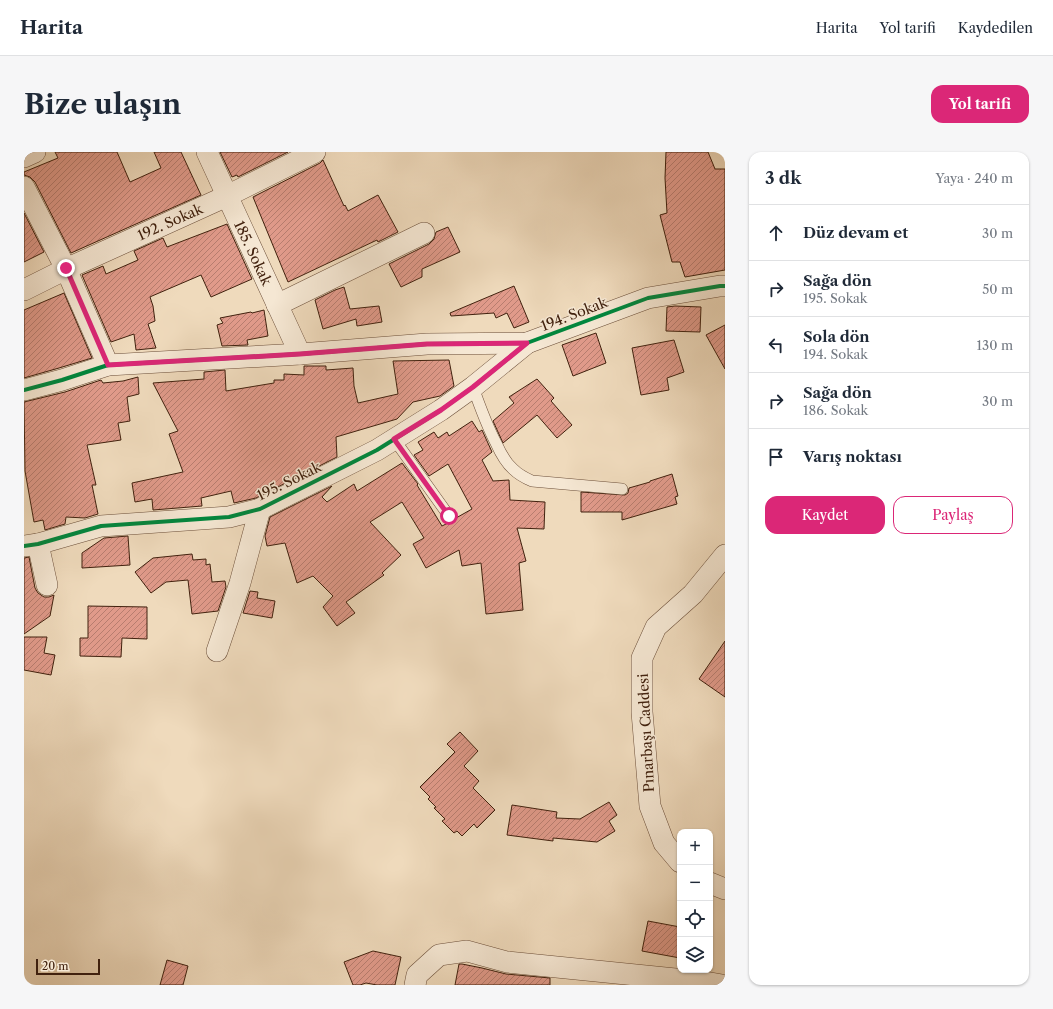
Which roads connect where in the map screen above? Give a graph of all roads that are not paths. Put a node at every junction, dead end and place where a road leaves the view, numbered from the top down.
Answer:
1 (35, 152) edge
2 (206, 152) edge
3 (316, 152) edge
4 (24, 157) edge
5 (24, 187) edge
6 (227, 196) junction
7 (424, 234) dead end
8 (66, 268) junction
9 (725, 286) edge
10 (24, 290) edge
11 (277, 305) junction
12 (527, 343) junction
13 (300, 354) junction
14 (108, 365) junction
15 (473, 387) junction
16 (24, 390) edge
17 (394, 439) junction
18 (622, 489) dead end
19 (260, 509) junction
20 (449, 516) dead end
21 (31, 545) edge
22 (725, 555) edge
23 (47, 585) dead end
24 (217, 651) dead end
25 (677, 858) edge
26 (713, 884) edge
27 (725, 889) edge
28 (415, 985) edge
29 (722, 985) edge

1 - 4 street
2 - 6 street, 185. Sokak
3 - 6 street, 192. Sokak
5 - 8 street
6 - 8 street, 192. Sokak
6 - 11 street, 185. Sokak
7 - 11 street
8 - 10 street, 192. Sokak
8 - 14 street
9 - 12 street, 194. Sokak
11 - 13 street, 185. Sokak
12 - 13 street, 194. Sokak
12 - 15 street, 195. Sokak
13 - 14 street, 194. Sokak
14 - 16 street, 194. Sokak
15 - 17 street, 195. Sokak
15 - 18 lane
17 - 19 street, 195. Sokak
17 - 20 lane
19 - 21 street, 195. Sokak
19 - 24 street
21 - 23 street
22 - 25 street, Pınarbaşı Caddesi
26 - 27 street
28 - 29 street

